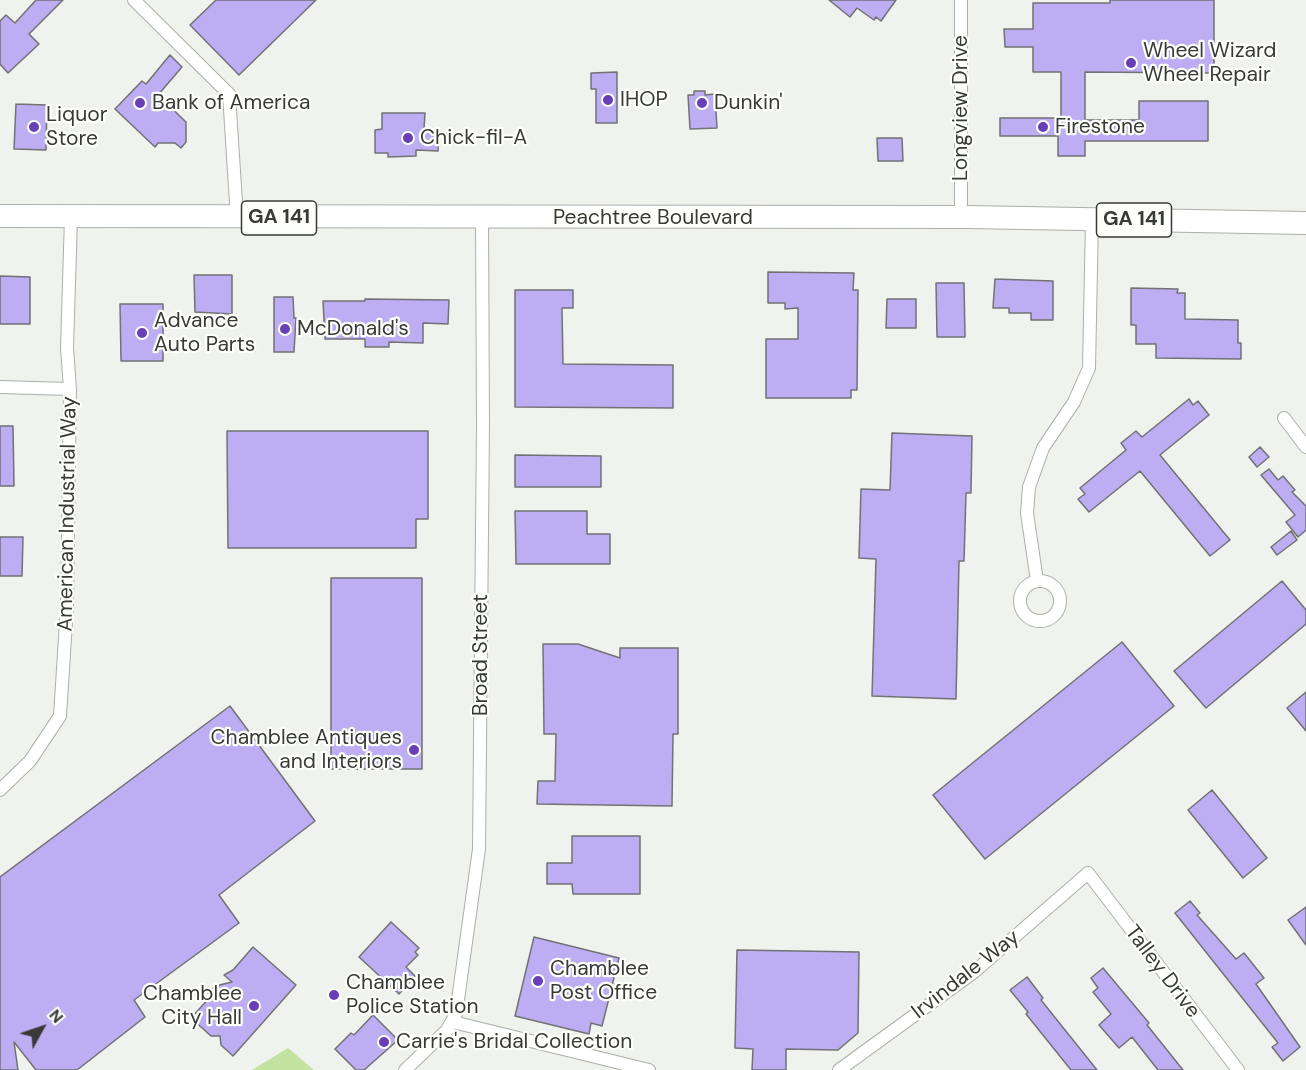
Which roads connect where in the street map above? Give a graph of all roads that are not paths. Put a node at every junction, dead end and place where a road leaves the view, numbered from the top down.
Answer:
1 (134, 0) edge
2 (961, 0) edge
3 (0, 216) edge
4 (71, 217) junction
5 (961, 217) junction
6 (237, 218) junction
7 (482, 218) junction
8 (1092, 218) junction
9 (1306, 223) edge
10 (0, 387) edge
11 (70, 388) junction
12 (1284, 418) dead end
13 (1306, 447) edge
14 (1037, 581) dead end
15 (0, 789) edge
16 (1088, 873) joint
17 (453, 1022) junction
18 (405, 1070) edge
19 (649, 1070) edge
20 (839, 1070) edge
21 (1238, 1070) edge

1 - 6 street
2 - 5 street, Longview Drive
3 - 4 highway, Peachtree Boulevard / GA 141
4 - 6 highway, Peachtree Boulevard / GA 141
4 - 11 street, American Industrial Way
5 - 7 highway, Peachtree Boulevard / GA 141
5 - 8 highway, Peachtree Boulevard / GA 141
6 - 7 highway, Peachtree Boulevard / GA 141
7 - 17 street, Broad Street
8 - 9 highway, Peachtree Boulevard / GA 141
8 - 14 street
10 - 11 street
11 - 15 street, American Industrial Way
12 - 13 street
16 - 20 street, Irvindale Way
16 - 21 street, Talley Drive
17 - 18 street
17 - 19 street

